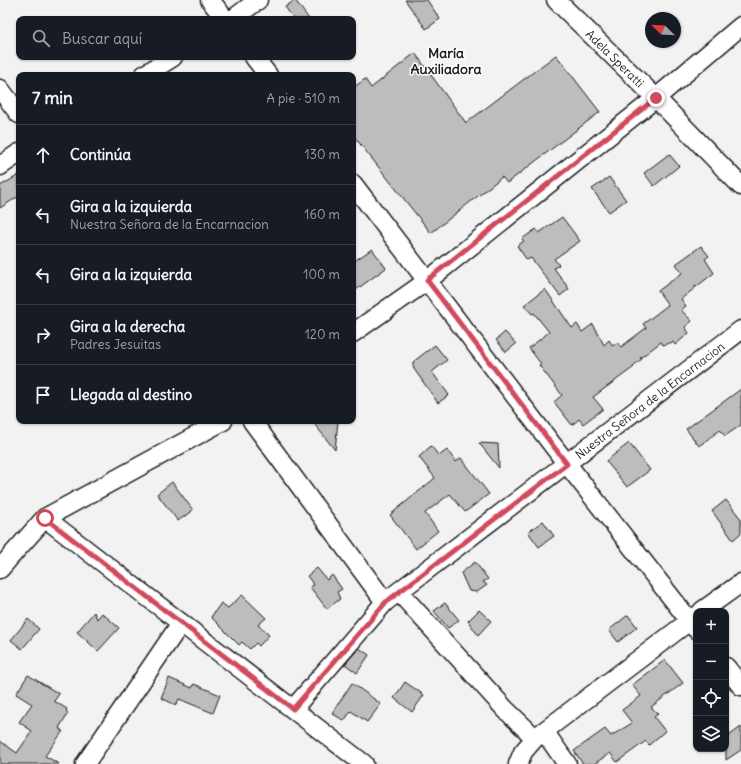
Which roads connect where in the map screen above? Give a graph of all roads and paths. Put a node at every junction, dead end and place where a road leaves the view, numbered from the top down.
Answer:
1 (210, 0) edge
2 (258, 0) edge
3 (556, 0) edge
4 (223, 16) edge
5 (237, 16) edge
6 (741, 26) edge
7 (168, 60) edge
8 (256, 60) edge
9 (149, 72) edge
10 (266, 72) edge
11 (0, 89) edge
12 (656, 98) junction
13 (16, 110) edge
14 (16, 155) edge
15 (0, 166) edge
16 (741, 186) edge
17 (356, 188) edge
18 (427, 280) junction
19 (741, 330) edge
20 (356, 331) edge
21 (217, 424) edge
22 (254, 424) edge
23 (567, 464) junction
24 (45, 518) junction
25 (0, 569) edge
26 (741, 583) edge
27 (392, 597) junction
28 (710, 608) edge
29 (693, 615) edge
30 (693, 621) edge
31 (181, 623) junction
32 (729, 671) edge
33 (741, 686) edge
34 (293, 709) junction
35 (540, 734) junction
36 (85, 764) edge
37 (364, 764) edge
38 (518, 764) edge
39 (567, 764) edge

1 - 4 street
2 - 5 street
3 - 12 street, Adela Speratti
6 - 12 street
7 - 9 street
8 - 10 street
11 - 13 street
12 - 16 street, Adela Speratti
12 - 18 street
14 - 15 street
17 - 18 street
18 - 20 street
18 - 23 street
19 - 23 street, Nuestra Señora de la Encarnacion
21 - 24 street
22 - 27 street
23 - 27 street, Nuestra Señora de la Encarnacion
23 - 29 street
24 - 25 street
24 - 31 street
26 - 28 street
27 - 34 street, Nuestra Señora de la Encarnacion
27 - 35 street
30 - 35 street
31 - 34 street
31 - 36 street
32 - 33 street
34 - 37 street
35 - 38 street
35 - 39 street

